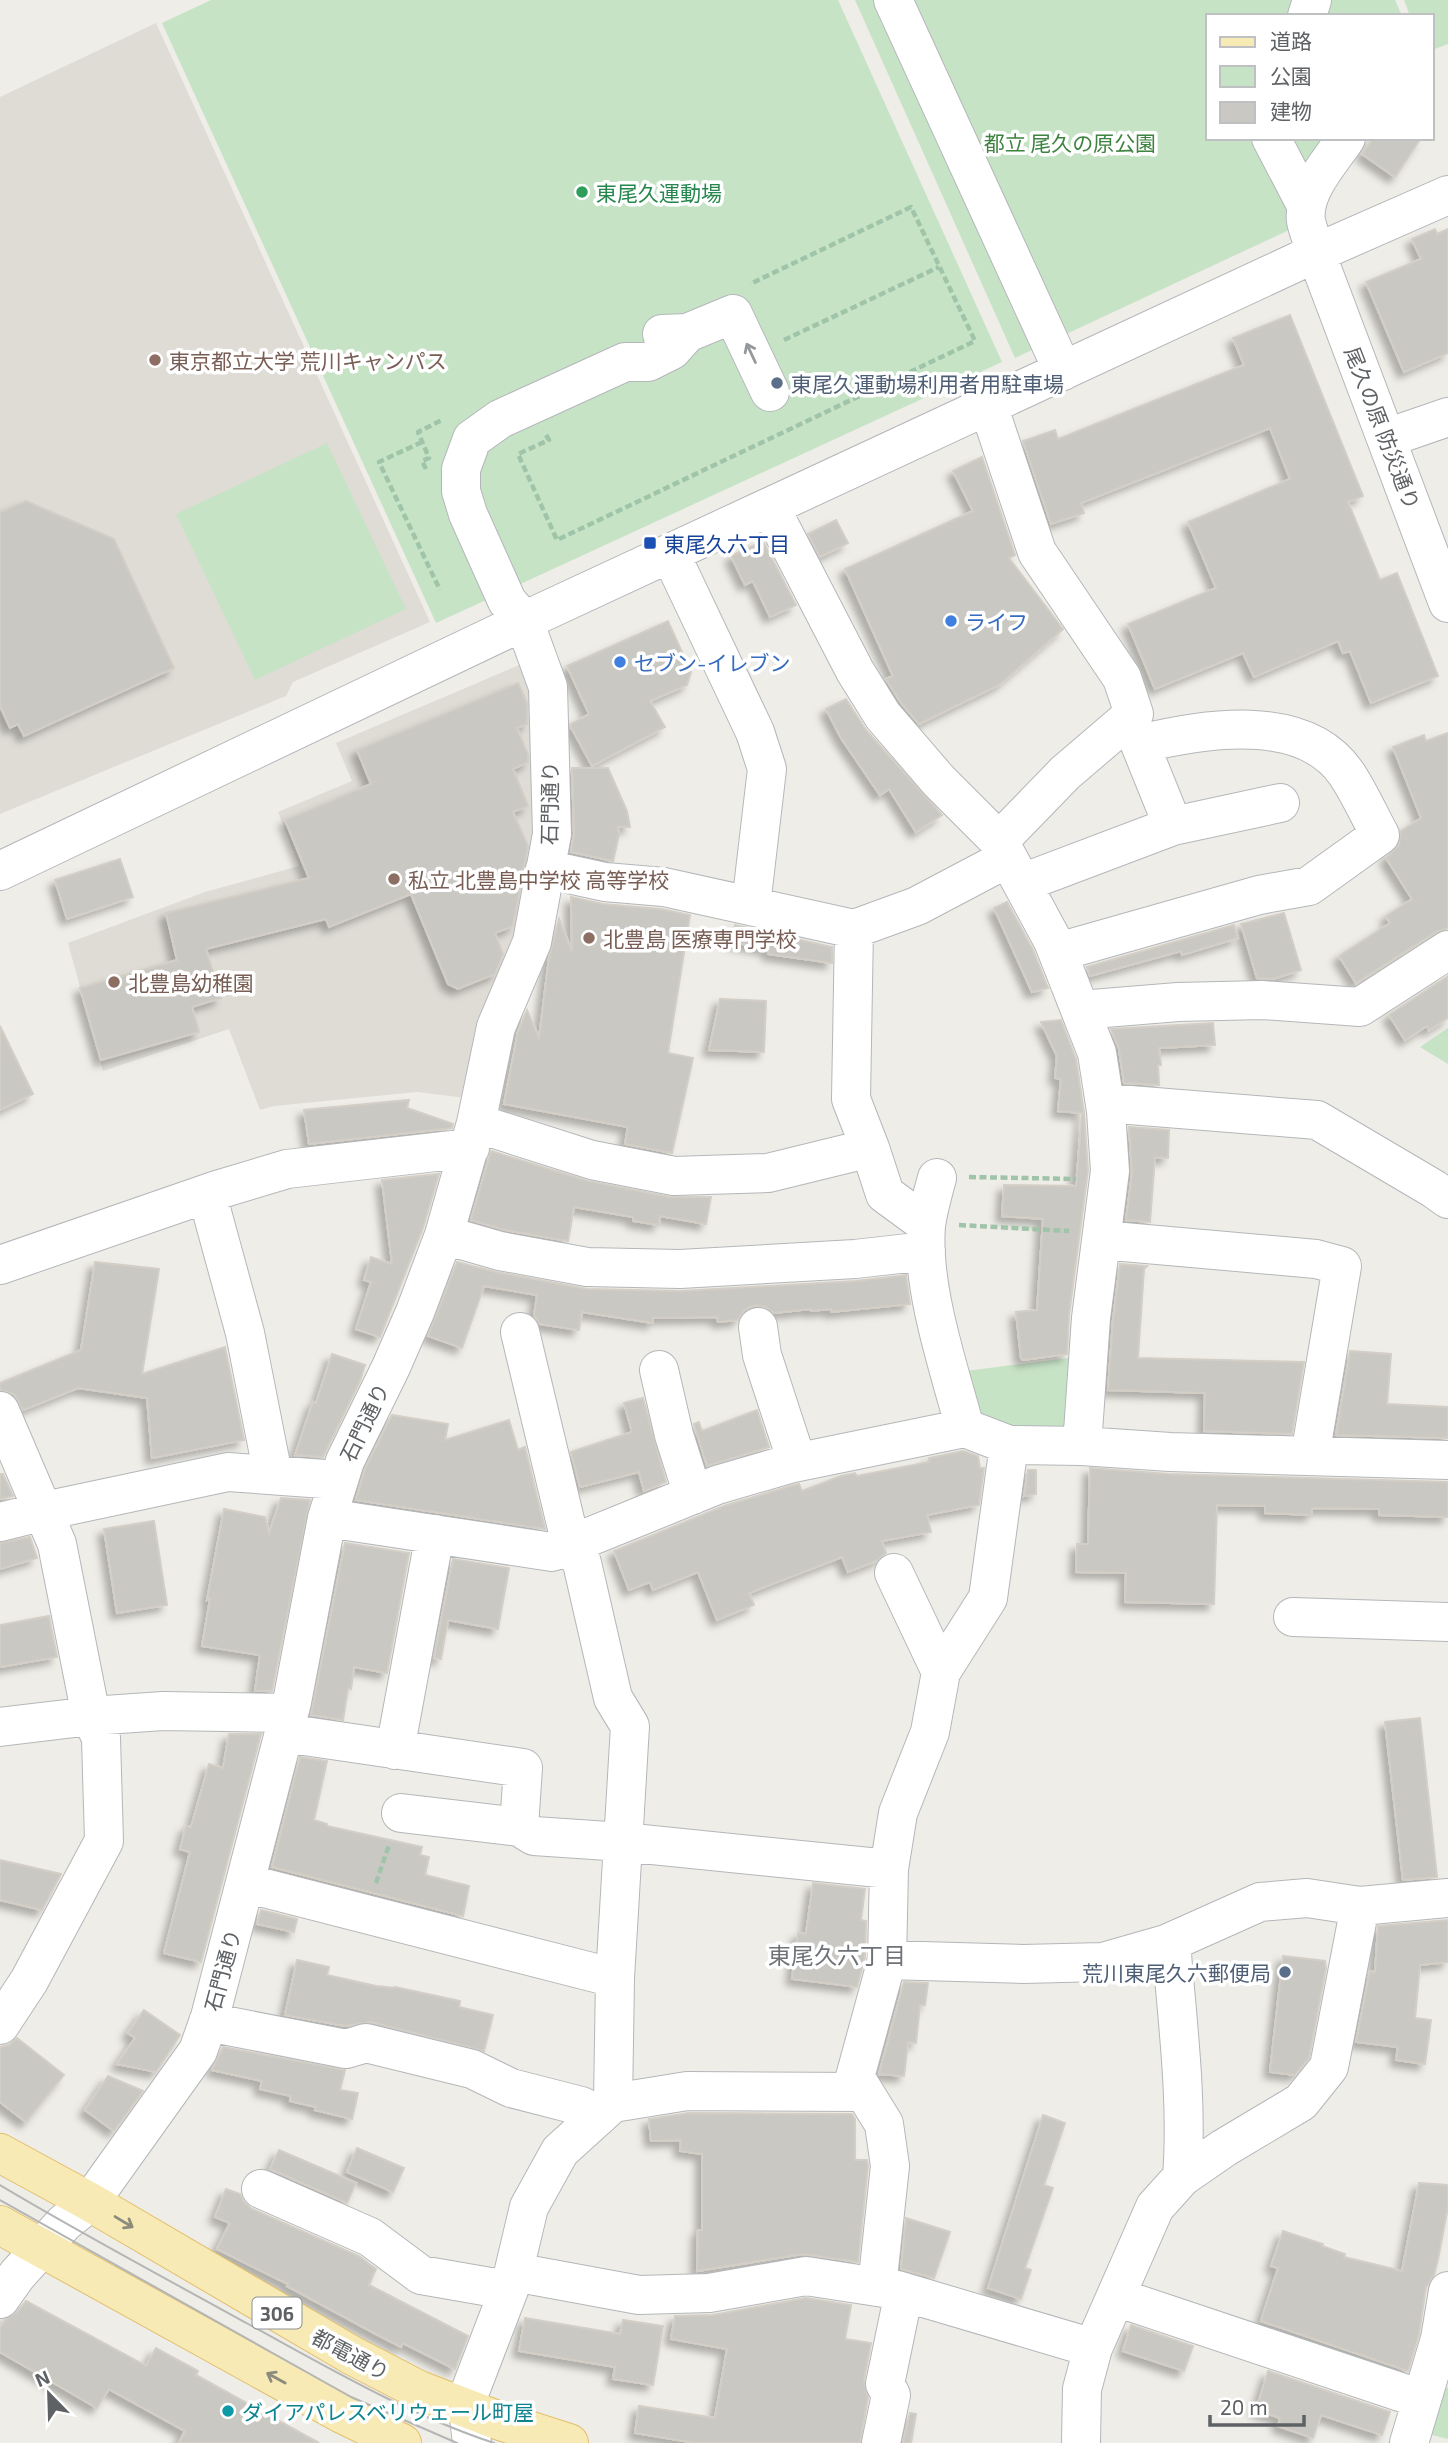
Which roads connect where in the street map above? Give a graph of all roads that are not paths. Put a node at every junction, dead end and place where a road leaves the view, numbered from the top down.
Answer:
1 (893, 0) edge
2 (1272, 140) edge
3 (1345, 140) edge
4 (1448, 195) edge
5 (1306, 205) junction
6 (1316, 253) junction
7 (1063, 371) junction
8 (770, 392) dead end
9 (988, 405) junction
10 (1448, 417) edge
11 (1387, 438) junction
12 (770, 506) junction
13 (670, 553) junction
14 (1448, 603) edge
15 (524, 621) junction
16 (1134, 731) junction
17 (1280, 803) dead end
18 (1173, 827) junction
19 (1010, 860) junction
20 (545, 869) junction
21 (0, 872) edge
22 (751, 905) junction
23 (854, 929) junction
24 (1448, 950) edge
25 (1058, 952) junction
26 (1080, 1010) junction
27 (1105, 1103) junction
28 (473, 1136) junction
29 (870, 1148) junction
30 (937, 1178) road end
31 (207, 1194) junction
32 (1448, 1199) edge
33 (444, 1235) junction
34 (926, 1237) junction
35 (1101, 1237) junction
36 (0, 1265) edge
37 (758, 1326) dead end
38 (520, 1332) dead end
39 (659, 1370) dead end
40 (0, 1411) edge
41 (965, 1428) junction
42 (1009, 1445) junction
43 (1082, 1446) junction
44 (1310, 1456) junction
45 (1448, 1460) edge
46 (797, 1462) junction
47 (273, 1475) junction
48 (338, 1480) junction
49 (693, 1495) junction
50 (44, 1511) junction
51 (327, 1518) junction
52 (0, 1522) edge
53 (435, 1534) junction
54 (571, 1545) junction
55 (894, 1573) dead end
56 (1293, 1617) dead end
57 (1448, 1622) edge
58 (941, 1672) junction
59 (91, 1716) junction
60 (286, 1723) junction
61 (0, 1727) edge
62 (395, 1750) junction
63 (401, 1813) road end
64 (519, 1827) junction
65 (623, 1842) junction
66 (888, 1869) junction
67 (245, 1883) junction
68 (1448, 1898) edge
69 (1360, 1906) junction
70 (1171, 1942) junction
71 (887, 1960) junction
72 (615, 1978) junction
73 (208, 2022) junction
74 (0, 2025) edge
75 (864, 2092) junction
76 (607, 2109) junction
77 (0, 2153) edge
78 (1182, 2177) junction
79 (261, 2189) dead end
80 (90, 2202) junction
81 (0, 2225) edge
82 (41, 2248) junction
83 (512, 2279) junction
84 (890, 2289) junction
85 (1448, 2291) edge
86 (1116, 2297) junction
87 (0, 2299) edge
88 (1443, 2345) edge
89 (1093, 2348) junction
90 (1421, 2399) junction
91 (468, 2420) edge
92 (402, 2443) edge
93 (569, 2443) edge
94 (881, 2443) edge
95 (1081, 2443) edge
96 (1409, 2443) edge

1 - 7 street
2 - 5 street, 尾久の原 防災通り
3 - 5 street
4 - 6 street
5 - 6 street, 尾久の原 防災通り
6 - 7 street
6 - 11 street, 尾久の原 防災通り
7 - 9 street
8 -> 15 street, 石門通り
9 - 12 street
9 - 16 street
10 - 11 street
11 - 14 street, 尾久の原 防災通り
12 - 13 street
12 - 19 street
13 - 15 street
13 - 22 street
15 - 20 street, 石門通り
15 - 21 street
16 - 18 street
16 - 19 street
16 - 25 street
17 - 18 street
18 - 19 street
19 - 23 street
19 - 25 street
20 - 22 street
20 - 28 street, 石門通り
22 - 23 street
23 - 29 street
24 - 26 street
25 - 26 street
26 - 27 street
27 - 32 street
27 - 35 street
28 - 29 street
28 - 31 street
28 - 33 street, 石門通り
29 - 34 street
30 - 34 street
31 - 36 street
31 - 47 street
33 - 34 street
33 - 48 street, 石門通り
34 - 41 street
35 - 43 street
35 - 44 street
37 - 46 street
38 - 54 street
39 - 49 street
40 - 50 street
41 - 42 street
41 - 46 street
42 - 43 street
42 - 58 street
43 - 44 street
44 - 45 street
46 - 49 street
47 - 48 street
47 - 50 street
48 - 51 street, 石門通り
49 - 54 street
50 - 52 street
50 - 59 street
51 - 53 street
51 - 60 street, 石門通り
53 - 54 street
53 - 62 street
54 - 65 street
55 - 58 street
56 - 57 street
58 - 66 street
59 - 60 street
59 - 61 street
59 - 74 street
60 - 62 street
60 - 67 street, 石門通り
62 - 64 street
63 - 64 street
64 - 65 street
65 - 66 street
65 - 72 street
66 - 71 street
67 - 72 street
67 - 73 street, 石門通り
68 - 69 street
69 - 70 street
69 - 78 street
70 - 71 street
70 - 78 street
71 - 75 street
72 - 76 street
73 - 76 street
73 - 80 street, 石門通り
75 - 76 street
75 - 84 street
76 - 83 street
77 - 80 main road, 都電通り / 306
78 - 86 street
79 - 83 street
80 - 82 street, 石門通り
80 -> 91 main road, 都電通り / 306
81 - 82 main road, 306
82 - 87 street, 石門通り
92 -> 82 main road, 306
83 - 84 street
83 - 91 street
84 - 89 street
84 - 94 street
85 - 88 street
86 - 89 street
86 - 90 street
88 - 90 street
89 - 95 street
90 - 96 street
91 - 93 main road, 都電通り / 306

